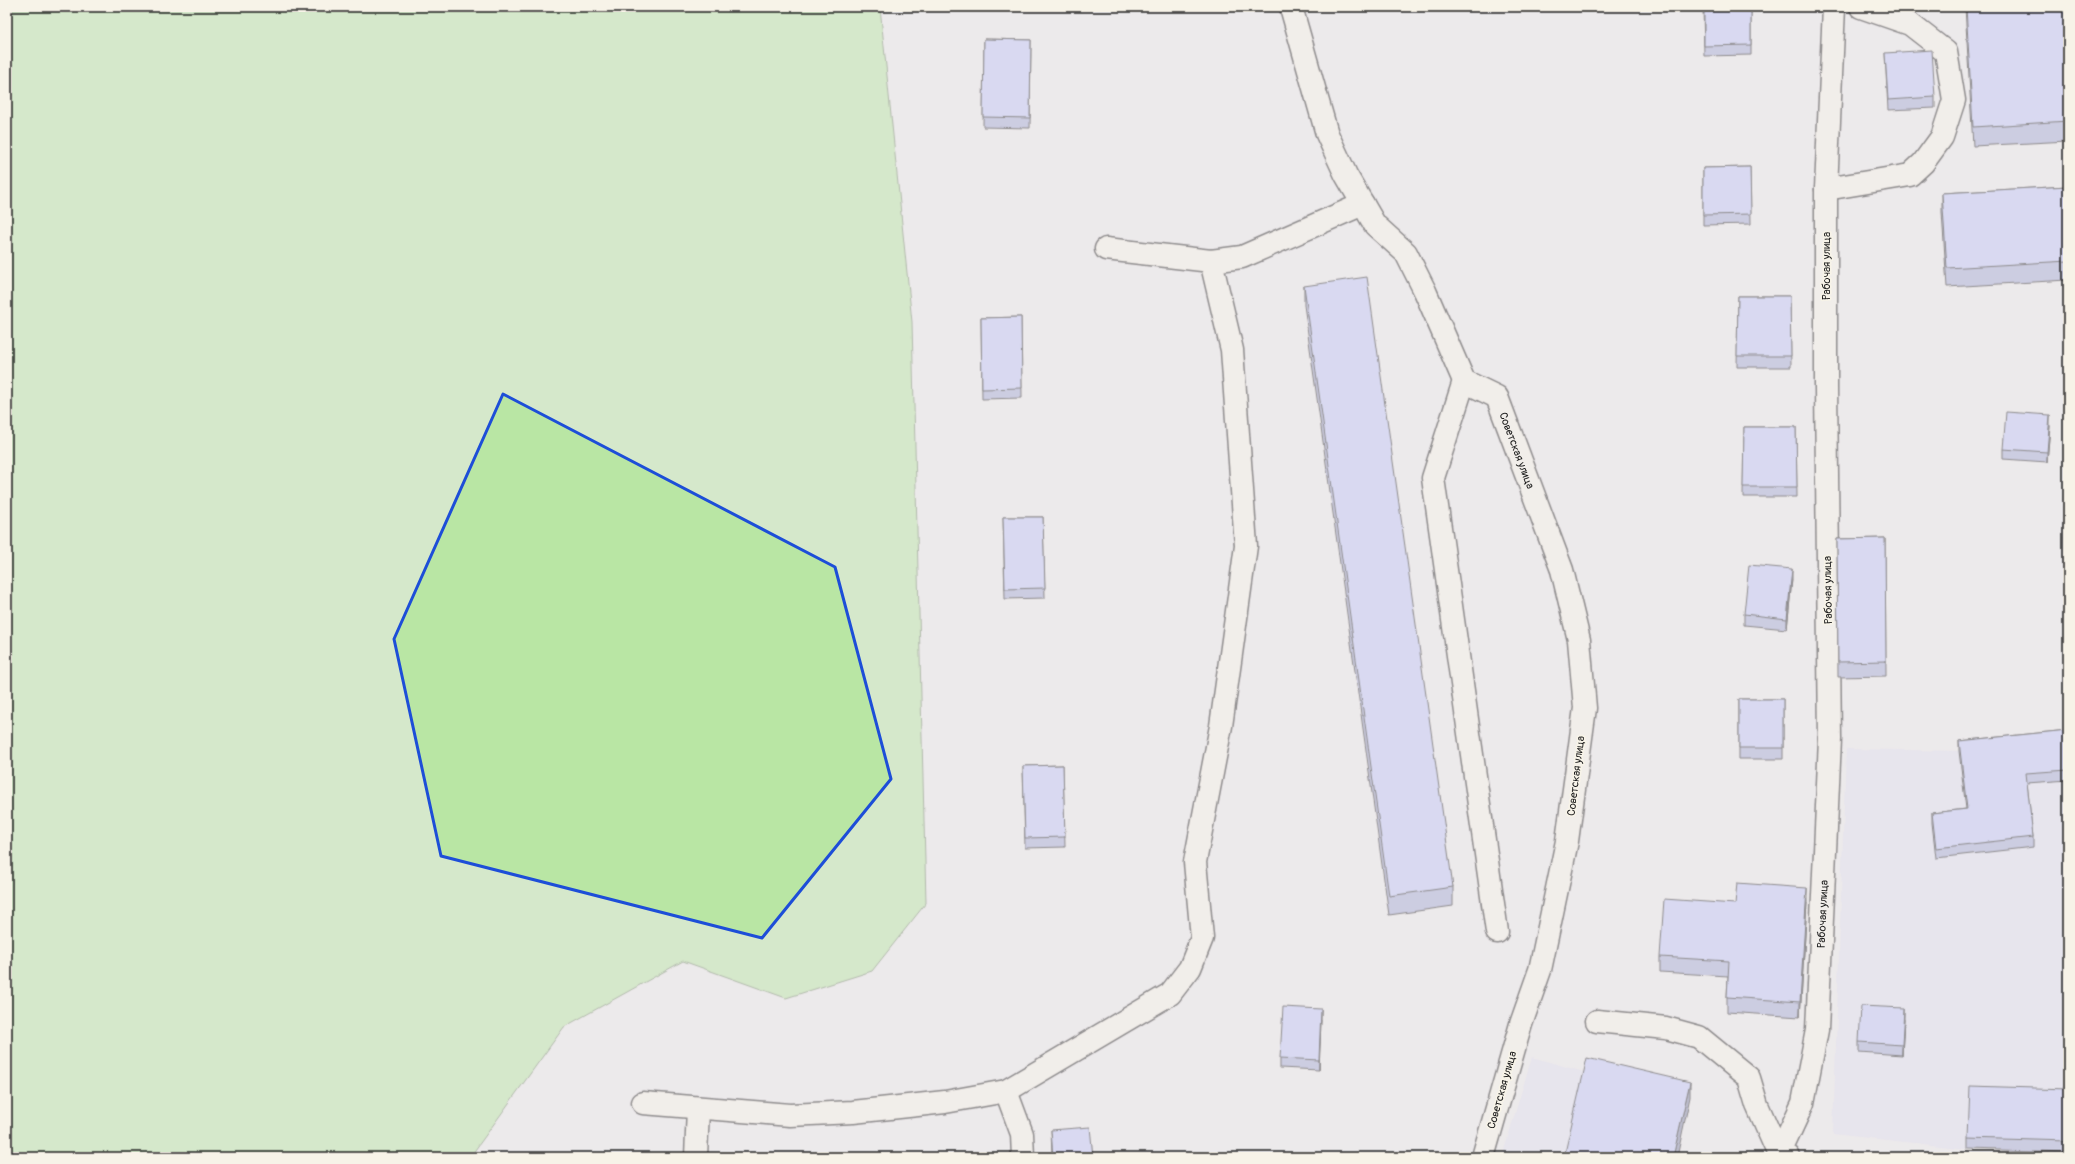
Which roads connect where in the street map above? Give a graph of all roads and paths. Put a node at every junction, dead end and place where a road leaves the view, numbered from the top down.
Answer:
1 (1291, 7) edge
2 (1834, 7) edge
3 (1861, 7) edge
4 (1826, 189) junction
5 (1363, 204) junction
6 (1106, 249) dead end
7 (1211, 261) junction
8 (1464, 381) junction
9 (1497, 932) dead end
10 (1597, 1021) dead end
11 (1006, 1091) junction
12 (643, 1103) dead end
13 (698, 1108) junction
14 (1782, 1156) edge
15 (696, 1157) edge
16 (1023, 1157) edge
17 (1483, 1157) edge

1 - 5 street
2 - 4 street, Рабочая улица
3 - 4 street
4 - 14 street, Рабочая улица
5 - 7 street
5 - 8 street
6 - 7 street
7 - 11 street
8 - 9 street
8 - 17 street, Советская улица
10 - 14 street
11 - 13 street
11 - 16 street
12 - 13 street
13 - 15 street

